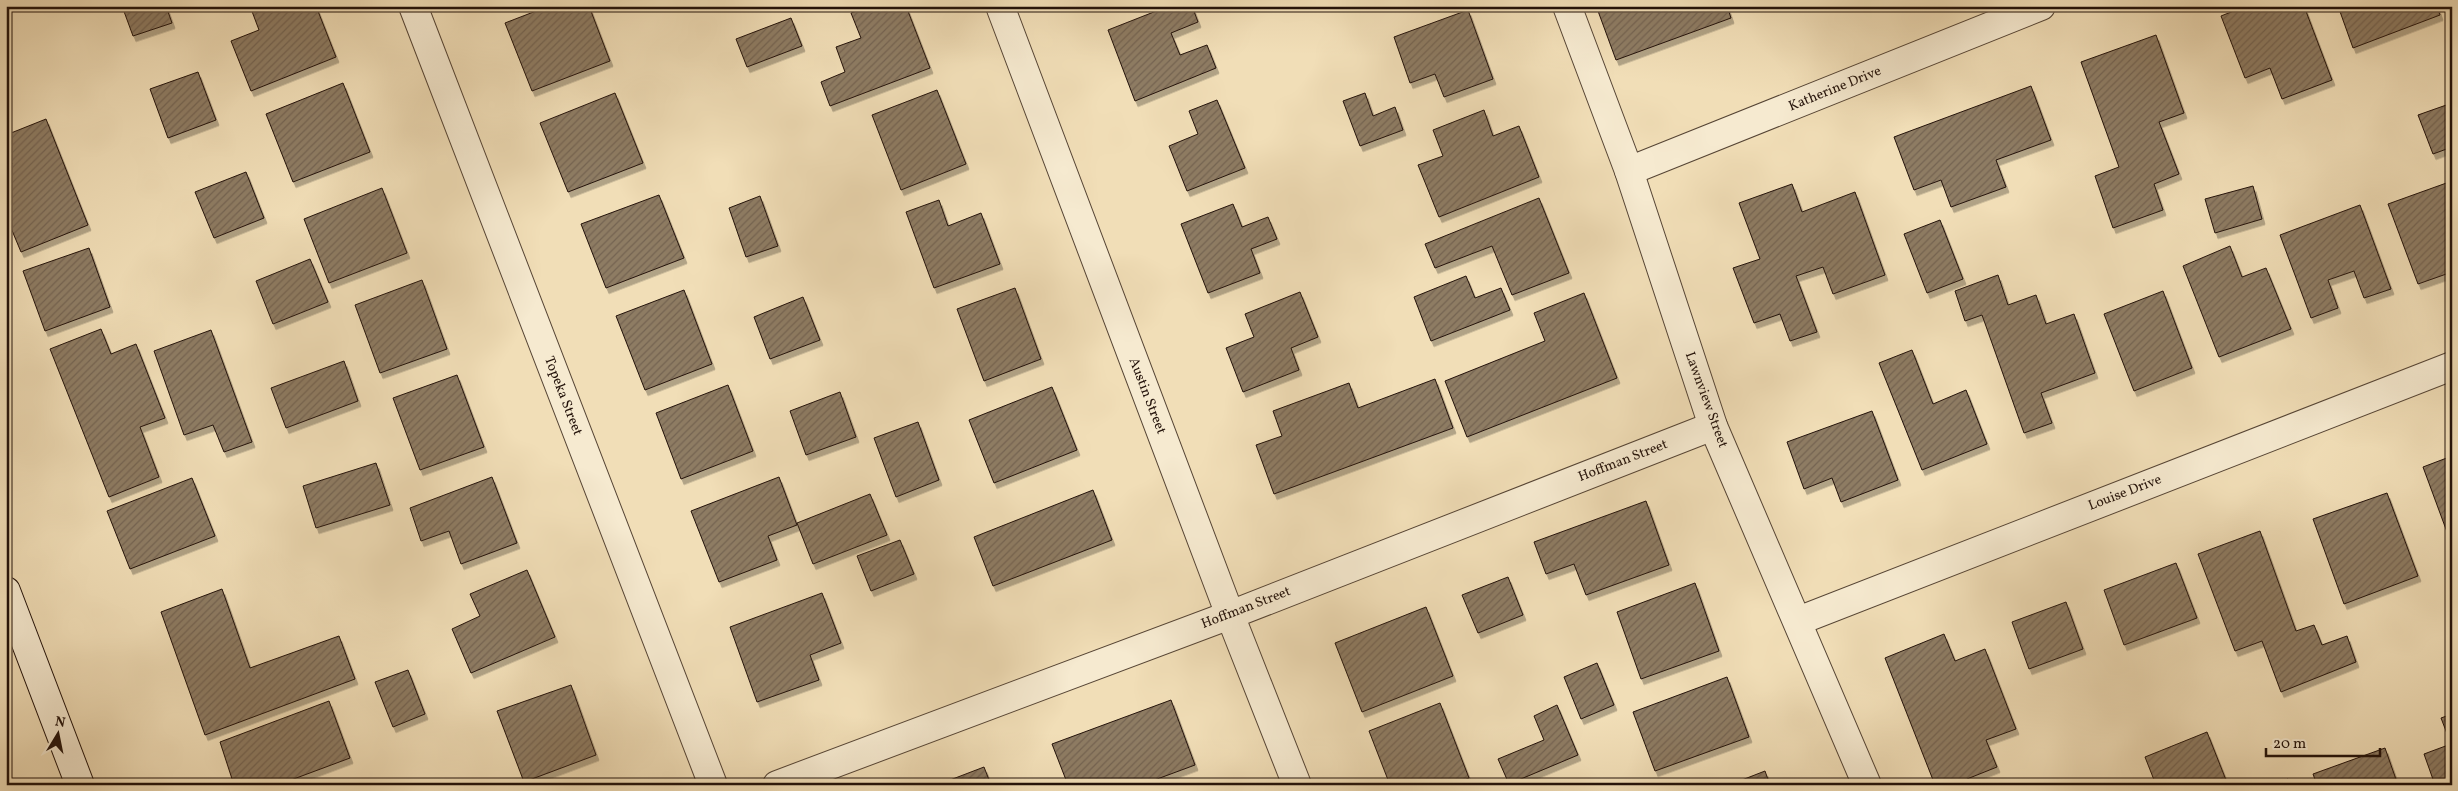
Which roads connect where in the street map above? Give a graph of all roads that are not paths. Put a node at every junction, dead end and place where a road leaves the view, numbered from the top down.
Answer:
1 (412, 6) edge
2 (1000, 6) edge
3 (1567, 6) edge
4 (2041, 6) edge
5 (1629, 171) junction
6 (2452, 366) edge
7 (1713, 426) junction
8 (6, 591) edge
9 (1230, 615) junction
10 (1798, 621) junction
11 (80, 785) edge
12 (714, 785) edge
13 (778, 785) edge
14 (1297, 785) edge
15 (1867, 785) edge

1 - 12 street, Topeka Street
2 - 9 street, Austin Street
3 - 5 street, Lawnview Street
4 - 5 street, Katherine Drive
5 - 7 street, Lawnview Street
6 - 10 street, Louise Drive
7 - 9 street, Hoffman Street
7 - 10 street, Lawnview Street
8 - 11 street
9 - 13 street, Hoffman Street
9 - 14 street, Austin Street
10 - 15 street, Lawnview Street

